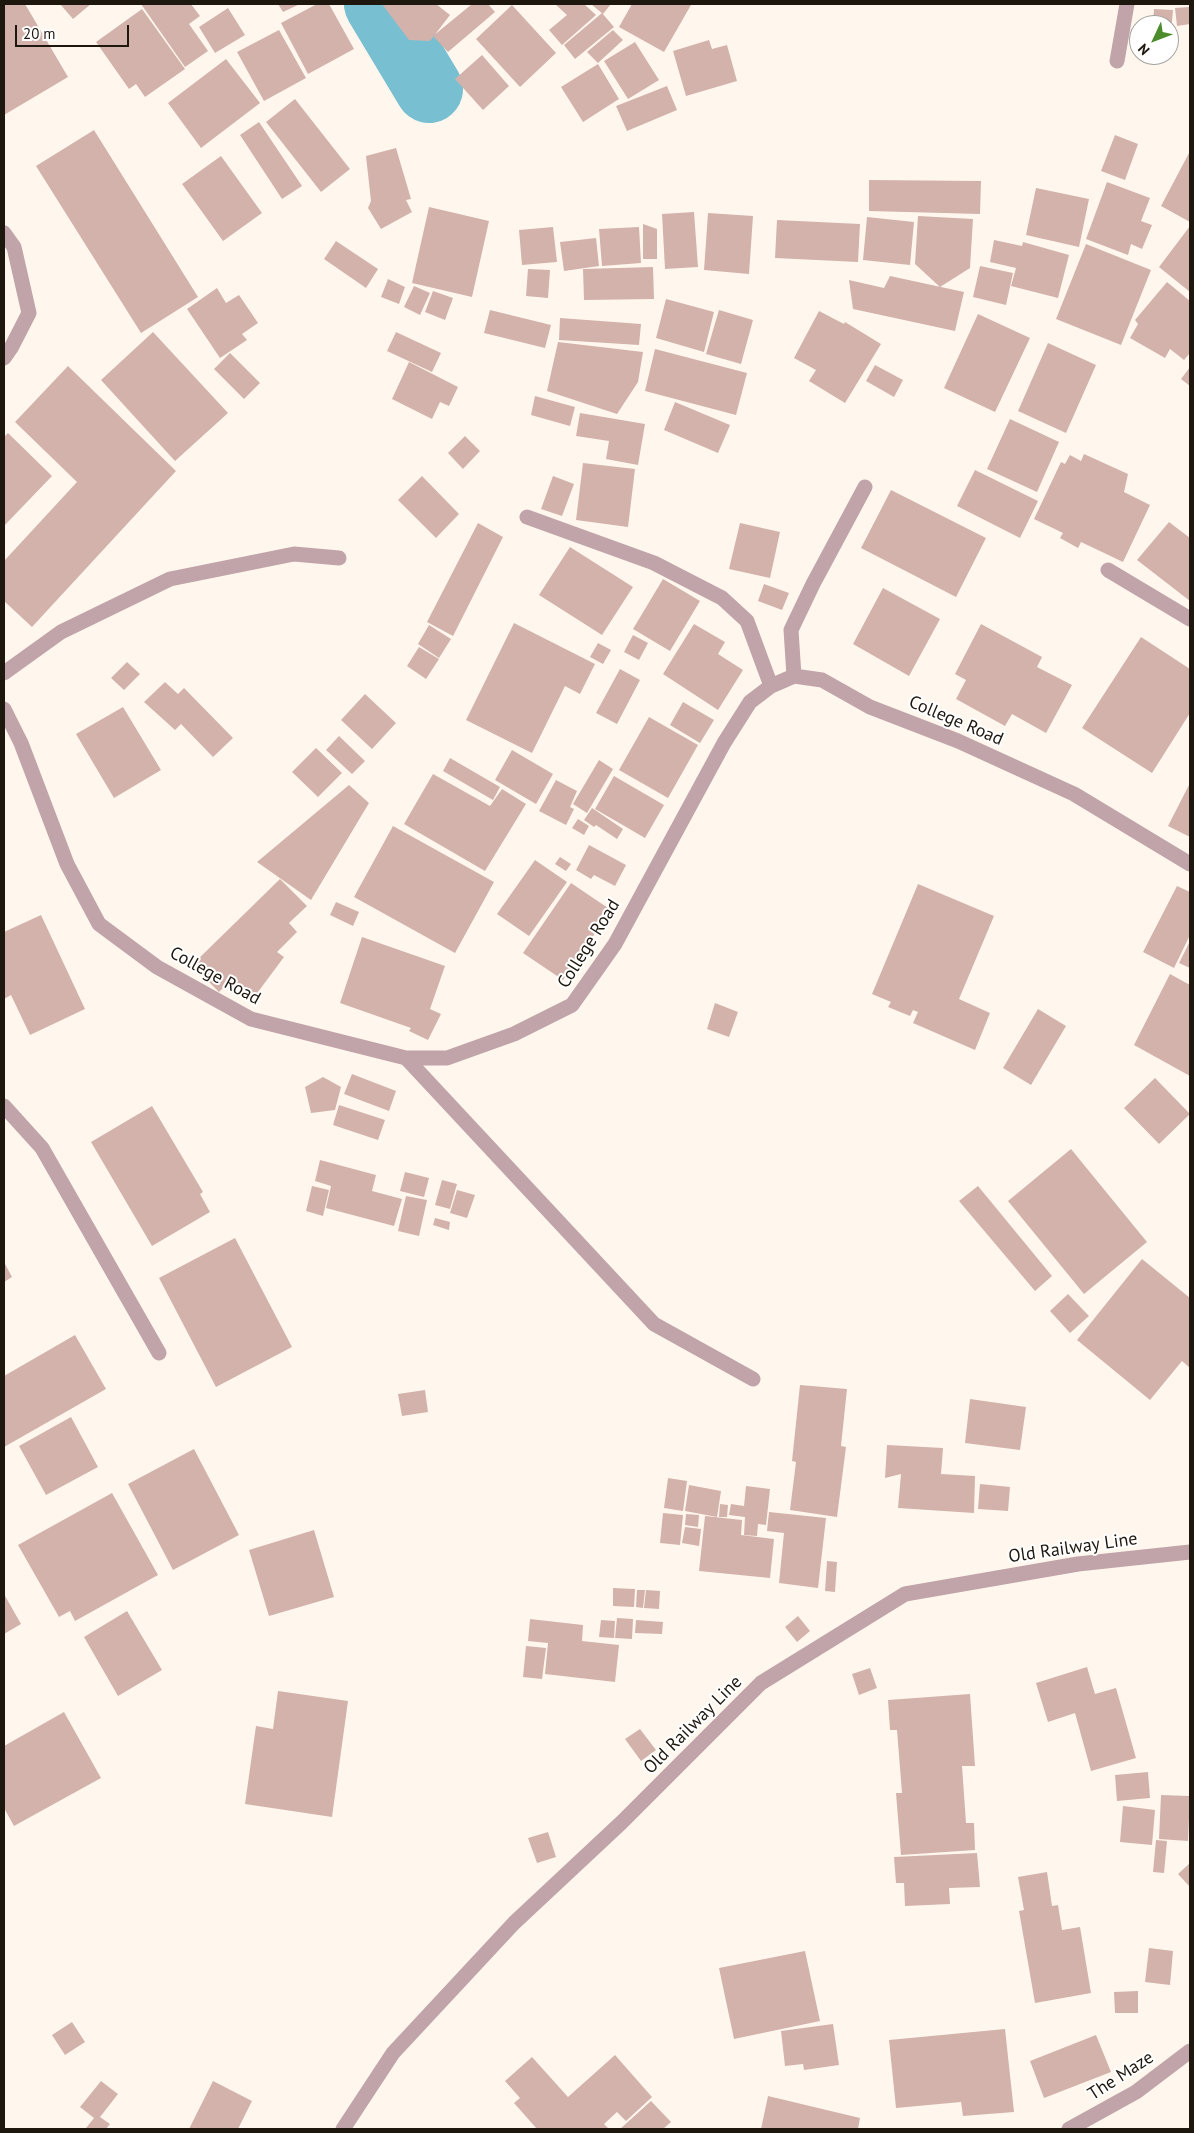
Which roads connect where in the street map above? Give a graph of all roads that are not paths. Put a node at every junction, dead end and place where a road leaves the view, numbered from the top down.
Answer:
1 (1127, 4) edge
2 (1117, 60) dead end
3 (4, 233) edge
4 (4, 358) edge
5 (866, 487) dead end
6 (527, 517) dead end
7 (339, 558) dead end
8 (1108, 570) dead end
9 (1190, 619) edge
10 (4, 673) edge
11 (794, 676) junction
12 (771, 686) junction
13 (4, 709) edge
14 (1190, 864) edge
15 (406, 1058) junction
16 (4, 1106) edge
17 (159, 1353) dead end
18 (753, 1379) dead end
19 (1190, 1552) edge
20 (1190, 2051) edge
21 (343, 2129) edge
22 (1070, 2129) edge

1 - 2 street
3 - 4 street
5 - 11 street
6 - 12 street
7 - 10 street
8 - 9 street
11 - 12 street, College Road
11 - 14 street, College Road
12 - 15 street, College Road
13 - 15 street, College Road
15 - 18 street
16 - 17 street
19 - 21 street, Old Railway Line
20 - 22 street, The Maze

